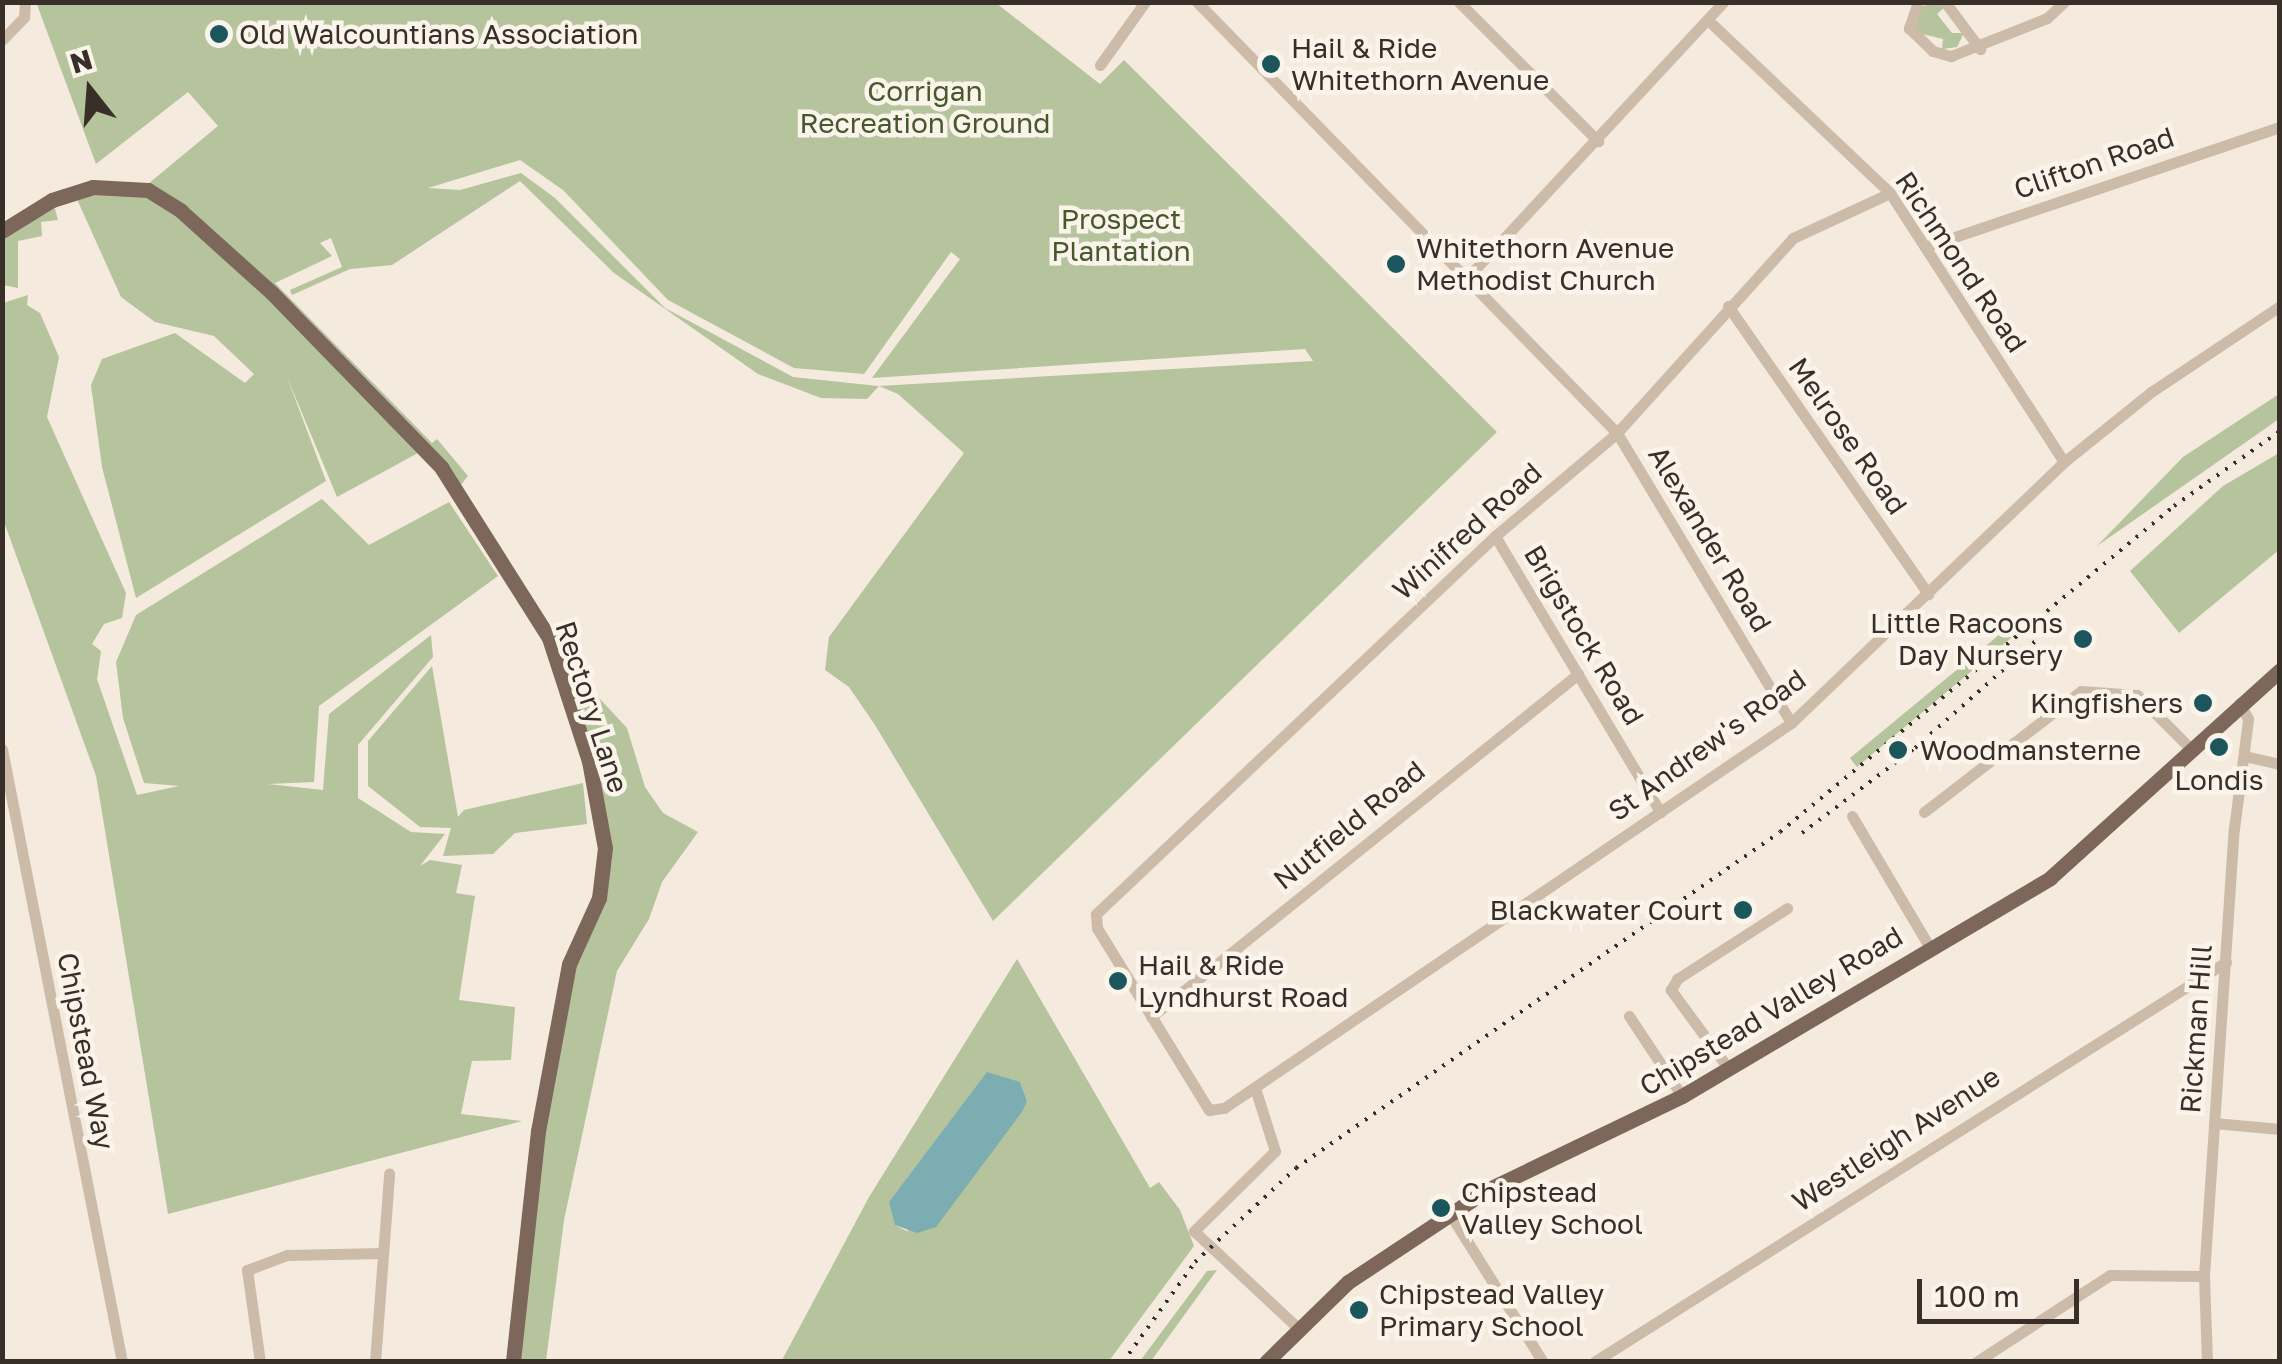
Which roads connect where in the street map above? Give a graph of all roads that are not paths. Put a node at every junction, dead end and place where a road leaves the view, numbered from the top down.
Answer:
1 (25, 2) edge
2 (1145, 2) edge
3 (1197, 2) edge
4 (1459, 2) edge
5 (1724, 2) edge
6 (1918, 2) edge
7 (1945, 2) edge
8 (2064, 2) edge
9 (1710, 22) junction
10 (2, 40) edge
11 (1980, 49) junction
12 (1100, 66) dead end
13 (2280, 127) edge
14 (1598, 141) junction
15 (1890, 194) junction
16 (2, 232) edge
17 (1924, 247) junction
18 (1466, 279) junction
19 (1728, 306) junction
20 (2280, 306) edge
21 (1617, 433) junction
22 (2064, 462) junction
23 (1495, 536) junction
24 (1928, 594) junction
25 (2280, 670) edge
26 (1578, 674) junction
27 (2240, 703) junction
28 (1791, 722) junction
29 (2188, 746) junction
30 (2, 749) edge
31 (2245, 756) junction
32 (2280, 764) edge
33 (1660, 812) junction
34 (1924, 812) dead end
35 (1852, 816) dead end
36 (1787, 908) dead end
37 (1929, 946) junction
38 (2226, 962) junction
39 (1629, 1016) dead end
40 (1151, 1017) junction
41 (1728, 1068) junction
42 (1255, 1088) junction
43 (1682, 1096) junction
44 (2214, 1122) junction
45 (2280, 1129) edge
46 (389, 1174) dead end
47 (1450, 1214) junction
48 (383, 1253) junction
49 (2204, 1276) junction
50 (1299, 1329) junction
51 (122, 1362) edge
52 (260, 1362) edge
53 (376, 1362) edge
54 (513, 1362) edge
55 (1266, 1362) edge
56 (1543, 1362) edge
57 (1594, 1362) edge
58 (1976, 1362) edge
59 (2208, 1362) edge

1 - 10 street
2 - 12 street
3 - 18 street, Alexander Road
4 - 14 street
5 - 9 street
6 - 11 street
7 - 11 street
8 - 11 street
9 - 14 street
9 - 15 street, Richmond Road
13 - 17 street, Clifton Road
14 - 18 street
15 - 17 street, Richmond Road
15 - 19 street, Winifred Road
16 - 54 main road, Rectory Lane
17 - 22 street, Richmond Road
18 - 21 street, Alexander Road
19 - 21 street, Winifred Road
19 - 24 street, Melrose Road
20 - 22 street, St Andrew's Road
21 - 23 street, Winifred Road
21 - 28 street, Alexander Road
22 - 24 street, St Andrew's Road
23 - 26 street, Brigstock Road
23 - 40 street, Winifred Road
24 - 28 street, St Andrew's Road
25 - 27 main road, Chipstead Valley Road
26 - 33 street, Brigstock Road
26 - 40 street, Nutfield Road
27 - 29 main road, Chipstead Valley Road
27 - 31 street, Rickman Hill
28 - 33 street, St Andrew's Road
29 - 34 street
29 - 37 main road, Chipstead Valley Road
30 - 51 street, Chipstead Way
31 - 32 street
31 - 38 street, Rickman Hill
33 - 42 street, St Andrew's Road
35 - 37 street
36 - 41 street
37 - 41 main road, Chipstead Valley Road
38 - 44 street, Rickman Hill
38 - 57 street, Westleigh Avenue
39 - 43 street
40 - 42 street, St Andrew's Road
41 - 43 main road, Chipstead Valley Road
42 - 50 street
43 - 47 main road, Chipstead Valley Road
44 - 45 street
44 - 49 street, Rickman Hill
46 - 48 street
47 - 50 main road, Chipstead Valley Road
47 - 56 street
48 - 52 street
48 - 53 street
49 - 58 street
49 - 59 street, Rickman Hill
50 - 55 main road, Chipstead Valley Road

